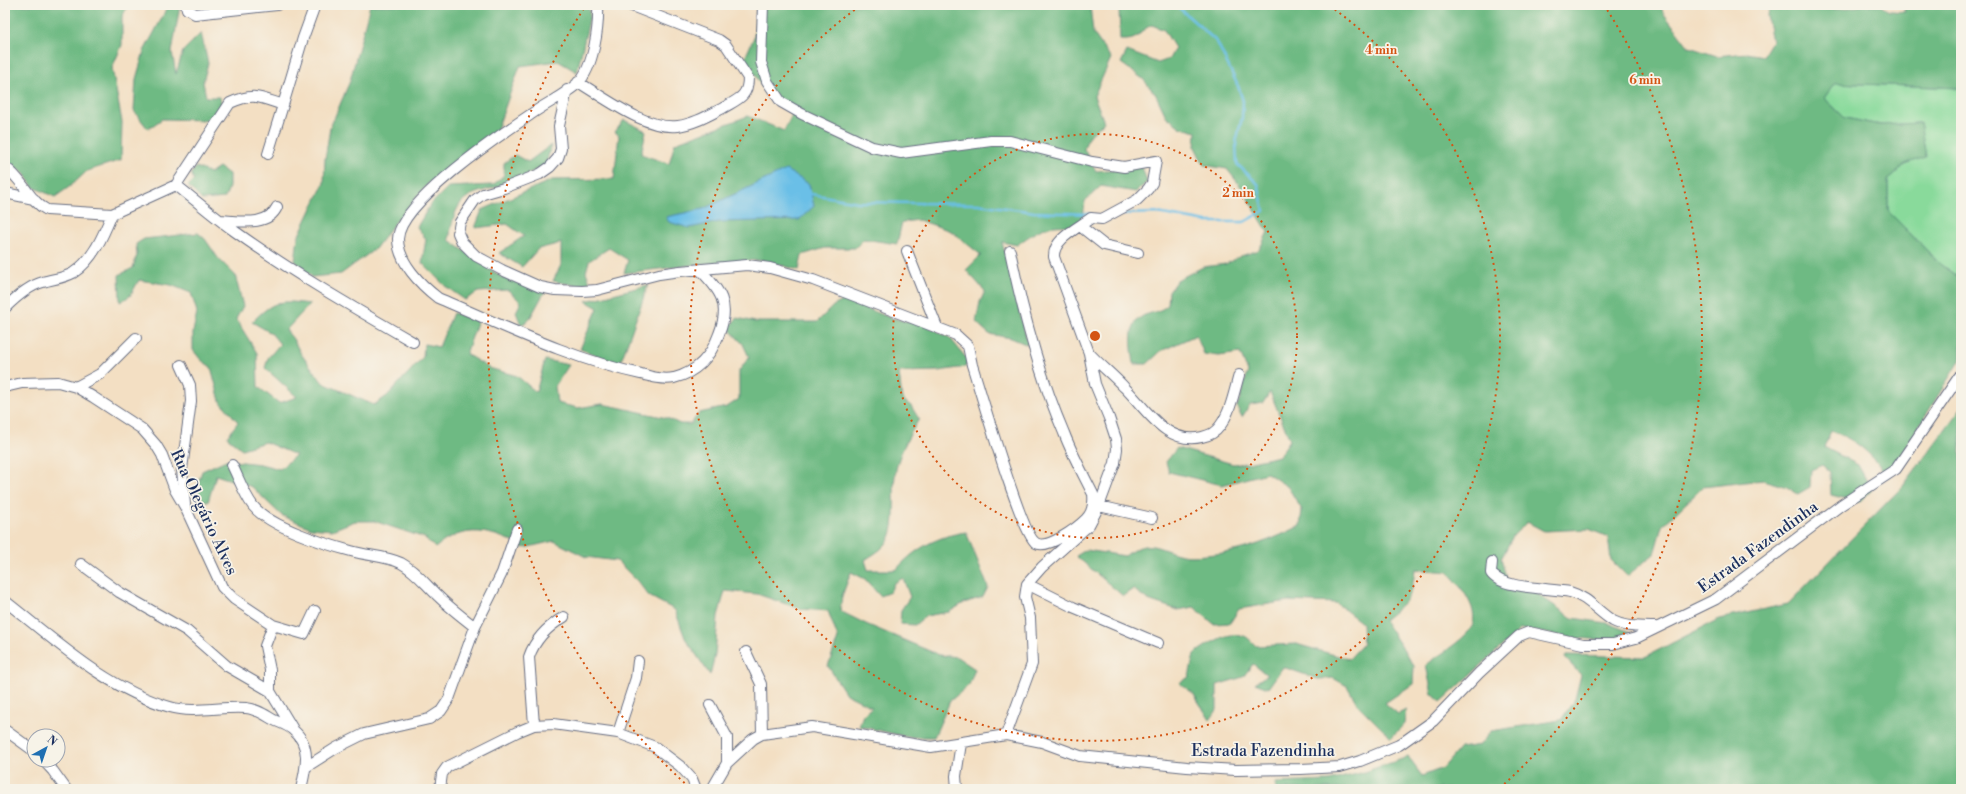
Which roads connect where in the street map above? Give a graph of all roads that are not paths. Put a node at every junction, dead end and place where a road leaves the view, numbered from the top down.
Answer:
1 (277, 5) edge
2 (315, 5) edge
3 (598, 5) edge
4 (629, 5) edge
5 (763, 5) edge
6 (188, 8) edge
7 (578, 82) junction
8 (567, 90) junction
9 (283, 104) junction
10 (268, 154) dead end
11 (5, 168) edge
12 (176, 185) junction
13 (5, 193) edge
14 (34, 199) junction
15 (277, 206) dead end
16 (112, 214) junction
17 (220, 220) junction
18 (1080, 226) junction
19 (907, 251) dead end
20 (1010, 251) dead end
21 (1138, 253) dead end
22 (700, 270) junction
23 (5, 308) edge
24 (938, 327) junction
25 (136, 338) dead end
26 (413, 342) dead end
27 (1089, 353) junction
28 (181, 365) dead end
29 (1961, 374) edge
30 (1239, 375) dead end
31 (5, 387) edge
32 (76, 387) junction
33 (232, 465) dead end
34 (1099, 506) junction
35 (185, 507) junction
36 (1152, 518) dead end
37 (517, 529) dead end
38 (1492, 562) dead end
39 (81, 564) dead end
40 (1027, 584) junction
41 (5, 601) edge
42 (316, 611) dead end
43 (564, 617) dead end
44 (273, 625) junction
45 (474, 627) junction
46 (1655, 627) junction
47 (1158, 643) dead end
48 (746, 652) dead end
49 (638, 661) dead end
50 (270, 691) junction
51 (710, 705) dead end
52 (534, 725) junction
53 (5, 730) edge
54 (293, 730) junction
55 (618, 733) junction
56 (762, 734) junction
57 (1006, 735) junction
58 (961, 743) junction
59 (26, 745) edge
60 (727, 763) junction
61 (306, 767) junction
62 (50, 768) edge
63 (66, 789) edge
64 (301, 789) edge
65 (440, 789) edge
66 (696, 789) edge
67 (712, 789) edge
68 (957, 789) edge

1 - 6 street
2 - 9 street
3 - 7 street
4 - 7 street
5 - 18 street
7 - 8 street
8 - 22 street
8 - 22 street
9 - 10 street
9 - 12 street
11 - 14 street
12 - 16 street
12 - 17 street
13 - 14 street
14 - 16 street
15 - 17 street
16 - 23 street
17 - 26 street
18 - 21 street
18 - 27 street
19 - 24 street
20 - 24 street
22 - 24 street
25 - 32 street
27 - 30 street
27 - 34 street
28 - 35 street
29 - 46 street, Estrada Fazendinha
31 - 32 street, Rua Olegário Alves
32 - 35 street, Rua Olegário Alves
33 - 45 street
34 - 36 street
34 - 40 street
35 - 44 street, Rua Olegário Alves
37 - 45 street
38 - 46 street
39 - 50 street
40 - 47 street
40 - 57 street
41 - 54 street
42 - 44 street, Rua Olegário Alves
43 - 52 street
44 - 50 street
45 - 61 street
46 - 57 street, Estrada Fazendinha
48 - 56 street
49 - 55 street
50 - 54 street
51 - 60 street
52 - 55 street
52 - 65 street
53 - 59 street
54 - 61 street
55 - 66 street
56 - 58 street, Estrada Fazendinha
56 - 60 street, Estrada Fazendinha
57 - 58 street, Estrada Fazendinha
58 - 68 street
60 - 67 street, Estrada Fazendinha
61 - 64 street
62 - 63 street

